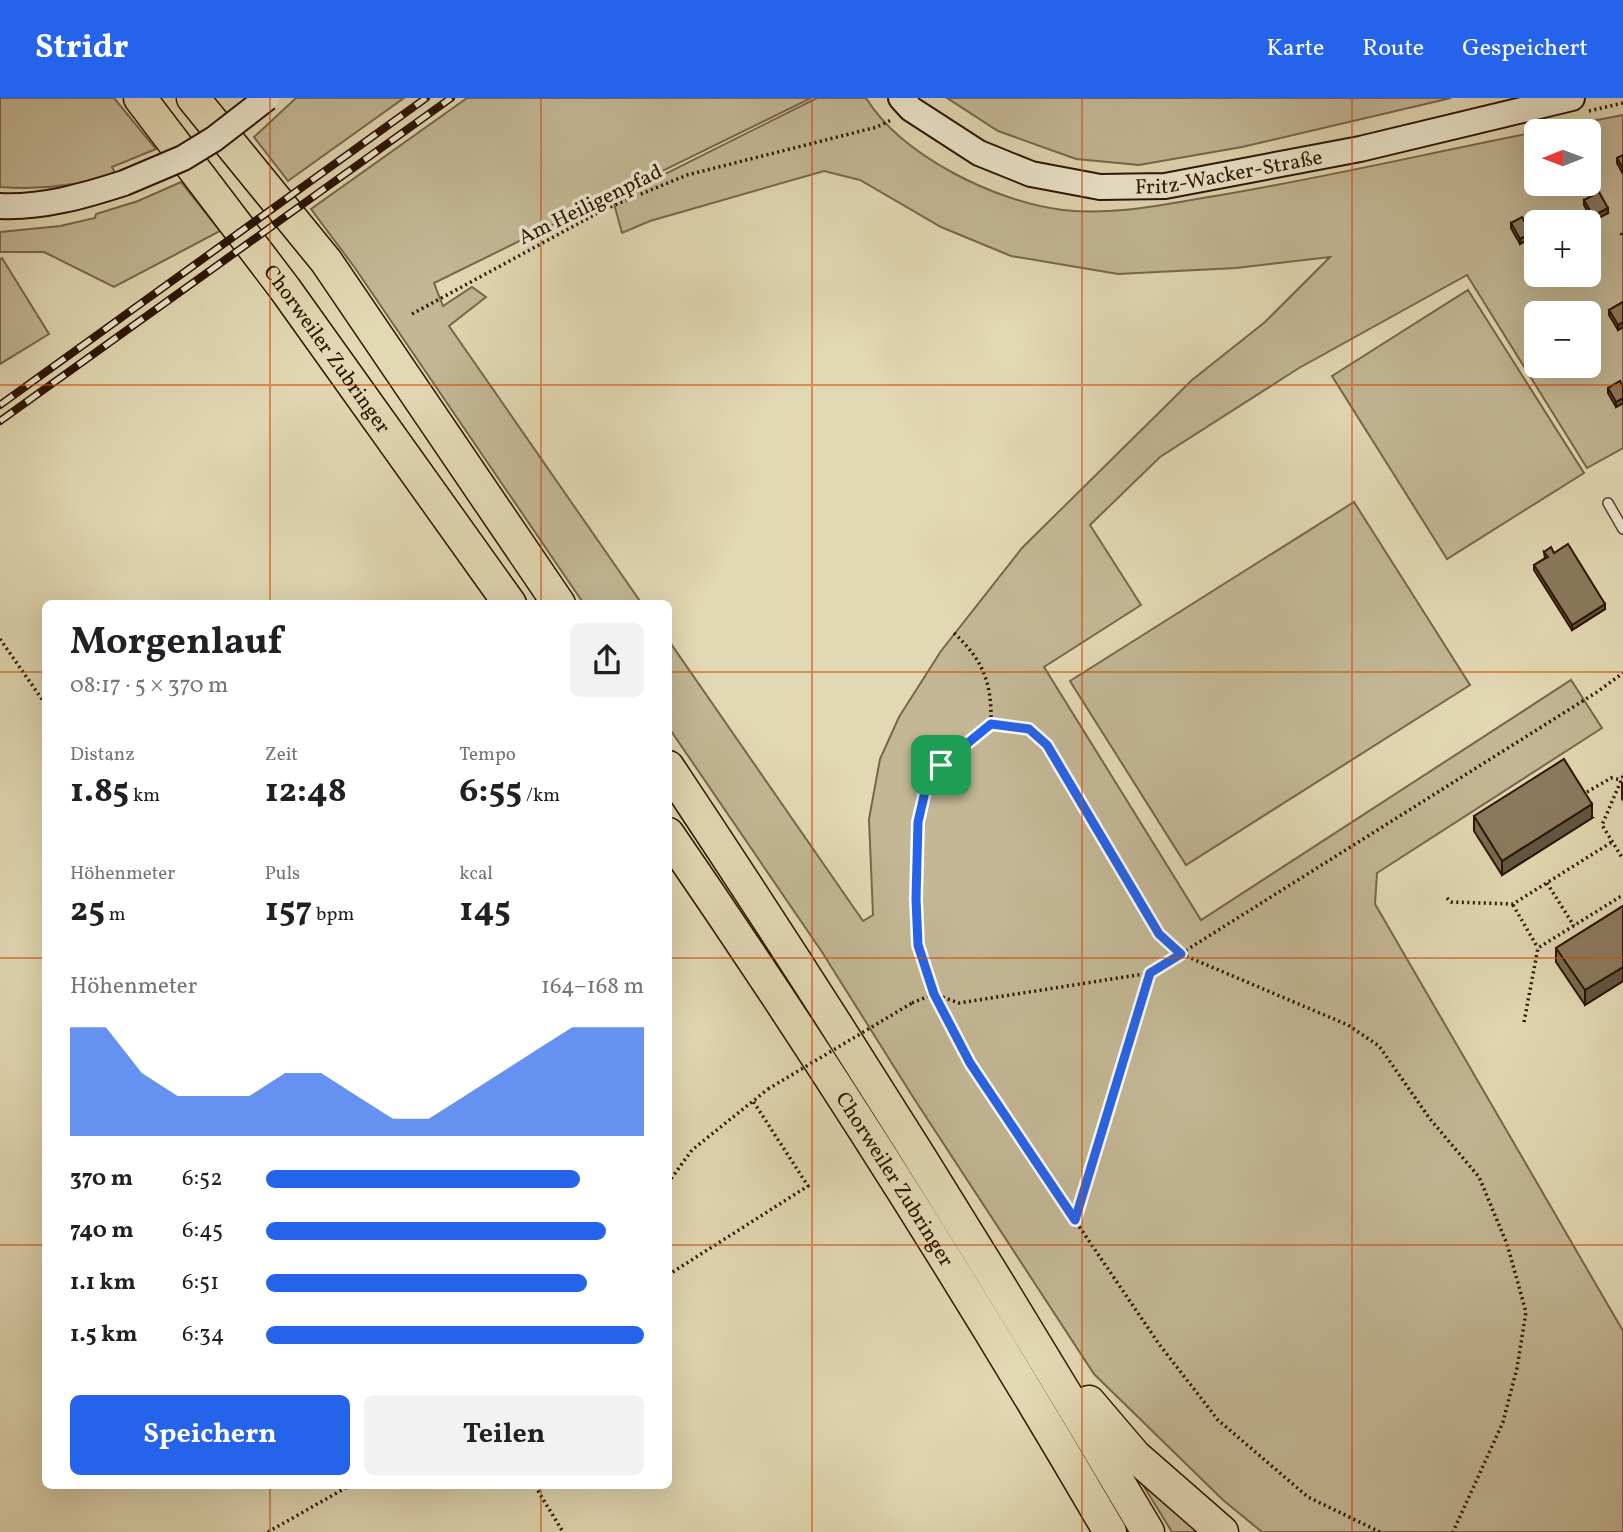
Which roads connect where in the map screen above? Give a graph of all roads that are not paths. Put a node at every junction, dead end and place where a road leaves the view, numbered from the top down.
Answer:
1 (140, 98) edge
2 (193, 98) edge
3 (267, 98) edge
4 (1572, 98) edge
5 (906, 104) edge
6 (0, 206) edge
7 (1608, 503) dead end
8 (1623, 529) edge
9 (507, 600) edge
10 (556, 600) edge
11 (672, 773) edge
12 (672, 840) edge
13 (1037, 1343) junction
14 (1110, 1532) edge
15 (1148, 1532) edge
16 (1222, 1532) edge

1 - 9 highway, Chorweiler Zubringer
2 - 10 highway
3 - 6 street, bridge
4 - 5 street, Fritz-Wacker-Straße
7 - 8 lane
11 - 13 highway, Chorweiler Zubringer
12 - 14 highway, Chorweiler Zubringer
13 - 15 highway, Chorweiler Zubringer
13 - 16 highway, Chorweiler Zubringer

